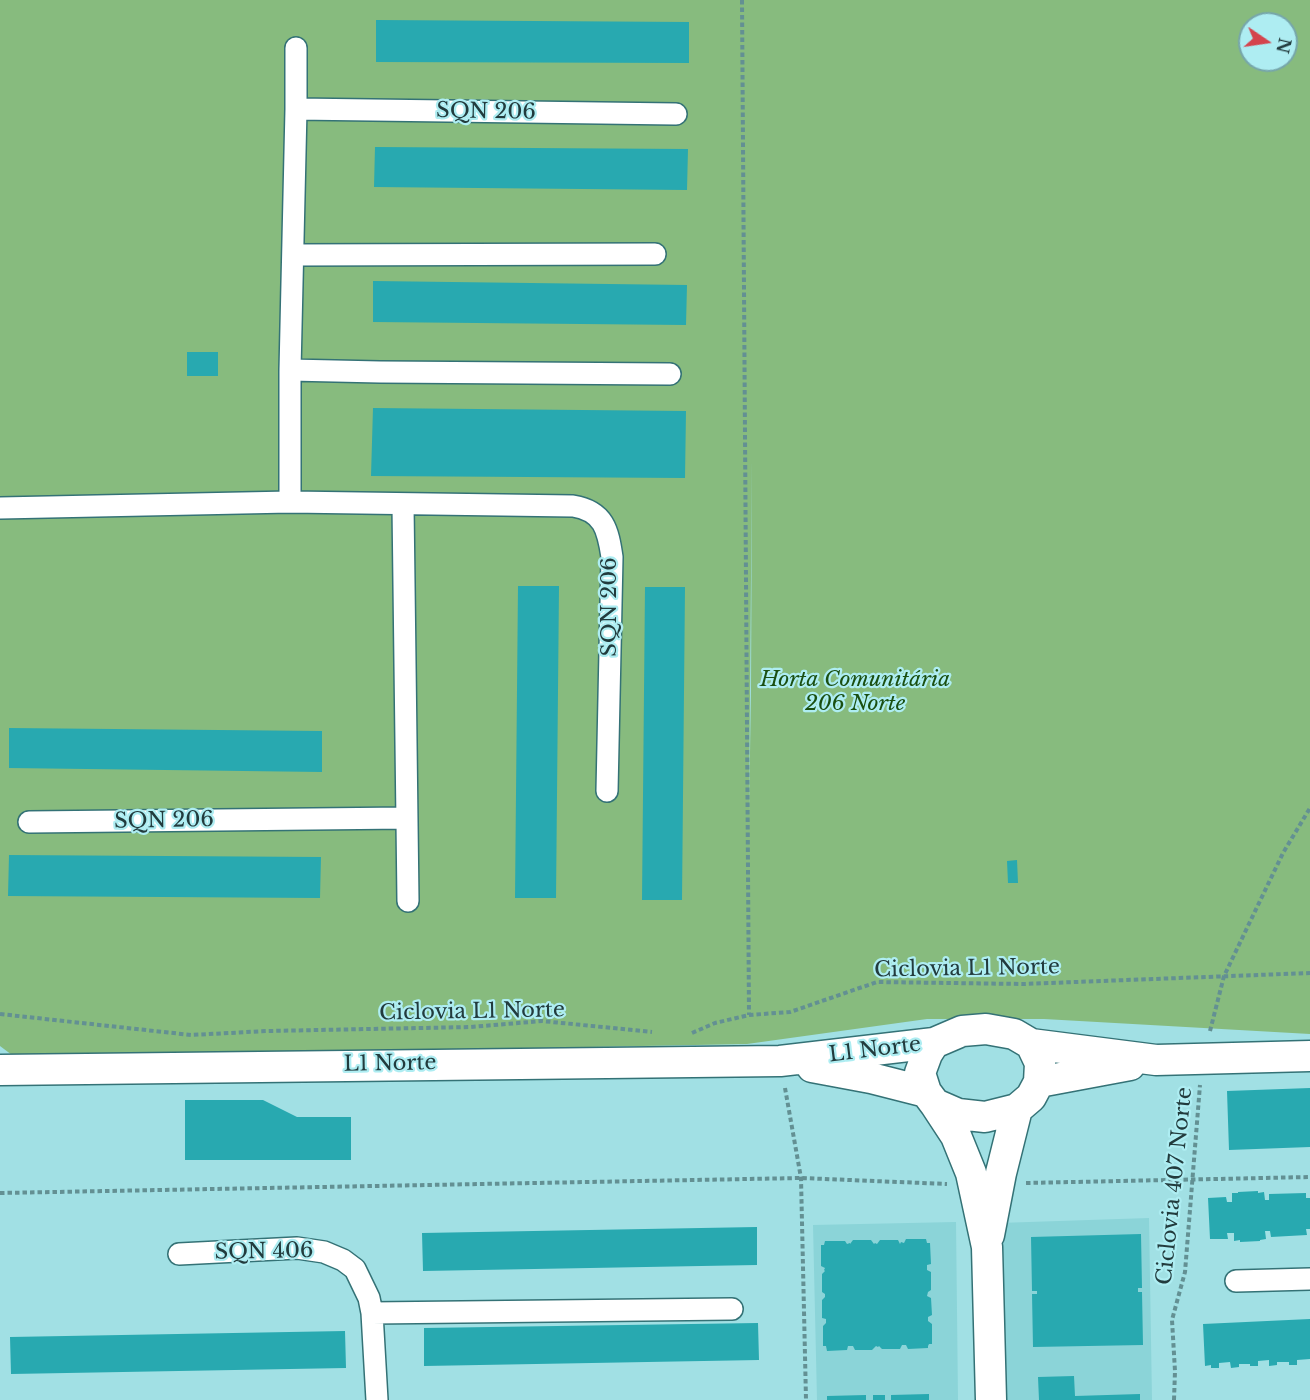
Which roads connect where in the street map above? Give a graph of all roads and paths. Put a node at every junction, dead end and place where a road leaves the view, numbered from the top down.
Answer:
1 (742, 0) edge
2 (296, 48) dead end
3 (296, 109) junction
4 (676, 114) dead end
5 (655, 254) dead end
6 (292, 255) junction
7 (290, 370) junction
8 (670, 374) dead end
9 (290, 502) junction
10 (403, 505) junction
11 (0, 508) edge
12 (607, 791) dead end
13 (1310, 808) edge
14 (406, 818) junction
15 (29, 822) dead end
16 (408, 901) dead end
17 (1310, 973) edge
18 (1224, 976) junction
19 (0, 1014) edge
20 (749, 1015) junction
21 (652, 1032) dead end
22 (686, 1036) dead end
23 (934, 1043) junction
24 (1030, 1044) junction
25 (1310, 1056) edge
26 (1203, 1059) junction
27 (1156, 1060) junction
28 (780, 1061) junction
29 (5, 1066) edge
30 (1039, 1082) junction
31 (931, 1098) junction
32 (1017, 1109) junction
33 (1310, 1177) edge
34 (801, 1178) junction
35 (1193, 1179) junction
36 (986, 1185) junction
37 (0, 1192) edge
38 (179, 1254) dead end
39 (1310, 1279) edge
40 (1236, 1281) dead end
41 (732, 1309) dead end
42 (372, 1313) junction
43 (377, 1400) edge
44 (806, 1400) edge
45 (991, 1400) edge
46 (1174, 1400) edge

1 - 20 path
2 - 3 street
3 - 4 street, SQN 206
3 - 6 street
5 - 6 street
6 - 7 street
7 - 8 street
7 - 9 street
9 - 10 street, SQN 206
9 - 11 street, SQN 206
10 - 12 street, SQN 206
10 - 14 street
13 - 18 path, Ciclovia 407 Norte
14 - 15 street, SQN 206
14 - 16 street
17 - 18 path, Ciclovia L1 Norte
18 - 20 path, Ciclovia L1 Norte
18 - 26 path, Ciclovia 407 Norte
19 - 21 path, Ciclovia L1 Norte
20 - 22 path, Ciclovia L1 Norte
23 - 24 street
23 - 28 street, L1 Norte
23 - 31 street
24 - 27 street
24 - 30 street
25 - 26 street
26 - 27 street
26 - 35 path, Ciclovia 407 Norte
27 - 30 street
28 - 29 street, L1 Norte
28 - 31 street, L1 Norte
28 - 34 path
30 - 32 street
31 - 32 street
31 - 36 street
32 - 36 street
33 - 35 path
34 - 36 path
34 - 37 path
34 - 44 path
35 - 36 path
35 - 46 path, Ciclovia 407 Norte
36 - 45 street
38 - 42 street, SQN 406
39 - 40 street
41 - 42 street
42 - 43 street, SQN 406

